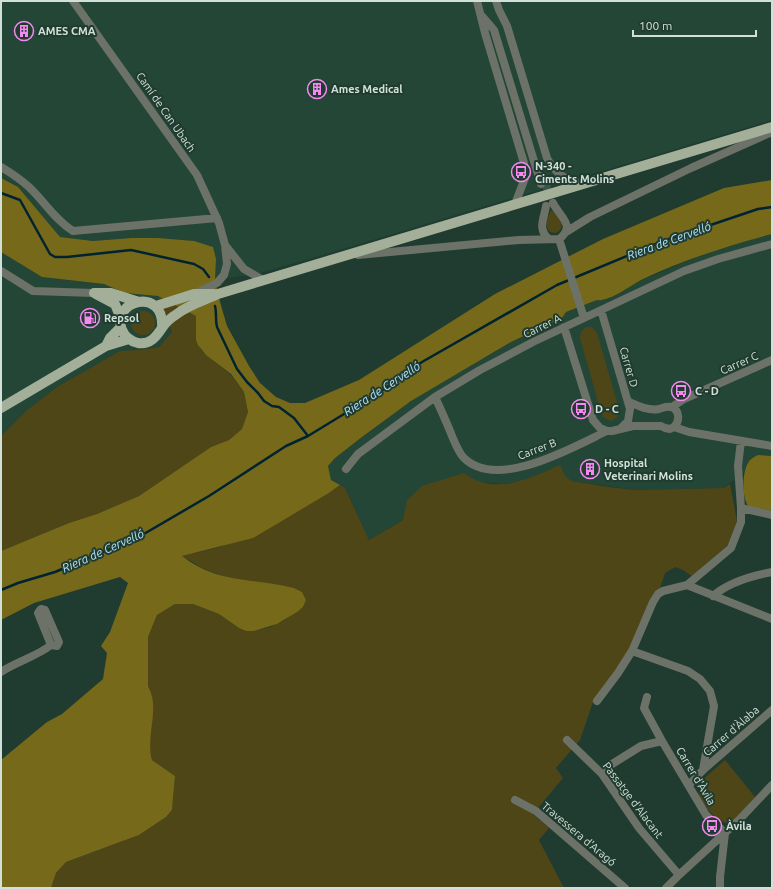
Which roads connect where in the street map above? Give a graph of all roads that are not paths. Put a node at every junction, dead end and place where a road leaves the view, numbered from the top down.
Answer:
1 (73, 1) edge
2 (477, 1) edge
3 (496, 1) edge
4 (499, 10) junction
5 (482, 15) junction
6 (772, 127) edge
7 (772, 132) edge
8 (1, 167) edge
9 (583, 184) junction
10 (515, 204) junction
11 (217, 218) junction
12 (566, 232) junction
13 (549, 239) junction
14 (559, 239) junction
15 (772, 244) edge
16 (225, 245) junction
17 (343, 256) junction
18 (1, 271) edge
19 (263, 280) junction
20 (223, 292) junction
21 (94, 293) junction
22 (194, 294) junction
23 (139, 302) junction
24 (156, 306) junction
25 (601, 310) junction
26 (583, 314) junction
27 (121, 323) junction
28 (564, 327) junction
29 (162, 328) junction
30 (129, 339) junction
31 (106, 346) junction
32 (772, 360) edge
33 (435, 397) junction
34 (628, 402) junction
35 (672, 407) junction
36 (1, 408) edge
37 (660, 409) junction
38 (661, 426) junction
39 (674, 427) junction
40 (621, 428) junction
41 (607, 431) junction
42 (741, 441) junction
43 (772, 446) edge
44 (346, 469) dead end
45 (742, 508) junction
46 (772, 515) edge
47 (772, 572) edge
48 (687, 585) junction
49 (713, 596) junction
50 (772, 620) edge
51 (51, 645) dead end
52 (632, 651) junction
53 (1, 672) edge
54 (647, 697) dead end
55 (597, 701) dead end
56 (772, 710) edge
57 (567, 740) dead end
58 (662, 741) junction
59 (703, 770) junction
60 (602, 774) junction
61 (689, 785) junction
62 (772, 785) edge
63 (516, 800) dead end
64 (725, 833) junction
65 (679, 875) junction
66 (625, 888) edge
67 (666, 888) edge
68 (720, 888) edge

1 - 11 street, Camí de Can Ubach
2 - 5 street
3 - 4 street
4 - 5 street
4 - 9 street
5 - 10 street
6 - 9 main road
7 - 12 street
8 - 11 street
9 - 10 main road
10 - 17 main road
11 - 16 street, Camí de Can Ubach
12 - 13 street
12 - 14 street
13 - 14 street
13 - 17 street
14 - 26 street
15 - 25 street, Carrer A
16 - 19 street, Camí de Can Ubach
16 - 22 street, Camí de Can Ubach
17 - 19 main road
18 - 21 street
19 - 20 main road
20 - 22 main road
20 - 29 main road
21 - 23 main road
21 - 27 main road
22 - 24 main road
23 - 24 main road
23 - 27 main road
24 - 29 main road
25 - 26 street, Carrer A
25 - 34 street, Carrer D
26 - 28 street, Carrer A
27 - 30 main road
27 - 31 main road
28 - 33 street, Carrer A
28 - 41 street
29 - 30 main road
30 - 31 main road
31 - 36 main road
32 - 35 street, Carrer C
33 - 41 street, Carrer B
33 - 44 street, Carrer A
34 - 37 street
34 - 40 street, Carrer D
35 - 37 street
35 - 39 street
37 - 38 street
38 - 39 street, Carrer B
38 - 40 street, Carrer B
39 - 42 street, Carrer B
40 - 41 street, Carrer B
42 - 43 street, Carrer B
42 - 45 street
45 - 46 street
45 - 48 street
47 - 49 street
48 - 49 street
48 - 52 street
49 - 50 street
51 - 53 street
52 - 55 street
52 - 59 street
54 - 58 street, Carrer d'Àvila
56 - 59 street, Carrer d'Àlaba
57 - 60 street, Passatge d'Alacant
58 - 60 street
58 - 61 street, Carrer d'Àvila
59 - 61 street, Carrer d'Àlaba
60 - 65 street, Passatge d'Alacant
61 - 64 street, Carrer d'Àvila
62 - 64 street
63 - 66 street, Travessera d'Aragó
64 - 65 street
64 - 68 street
65 - 67 street

